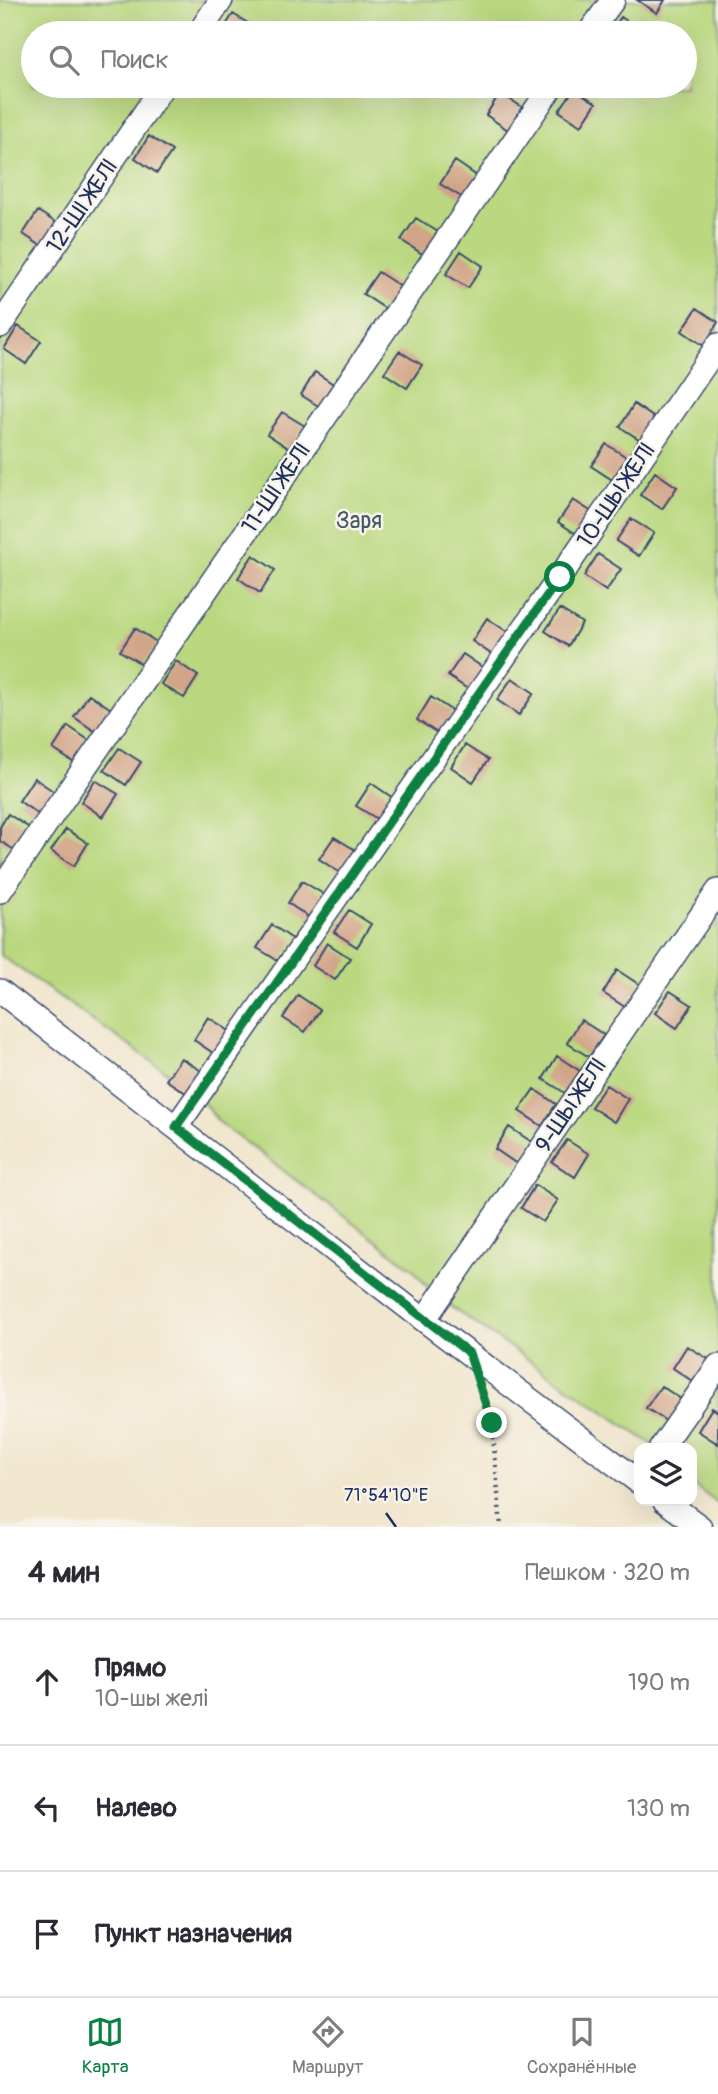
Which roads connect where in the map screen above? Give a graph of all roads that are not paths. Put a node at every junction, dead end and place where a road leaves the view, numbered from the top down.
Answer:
1 (221, 0) edge
2 (613, 0) edge
3 (207, 21) edge
4 (598, 21) edge
5 (155, 98) edge
6 (544, 98) edge
7 (0, 326) edge
8 (718, 345) edge
9 (0, 891) edge
10 (718, 891) edge
11 (0, 991) edge
12 (176, 1127) junction
13 (424, 1320) junction
14 (718, 1366) edge
15 (665, 1443) edge
16 (634, 1477) edge
17 (672, 1506) edge
18 (700, 1527) edge

1 - 3 street
2 - 4 street
5 - 7 street, 12-ШІ ЖЕЛІ
6 - 9 street, 11-ШІ ЖЕЛІ
8 - 12 street, 10-ШЫ ЖЕЛІ
10 - 13 street, 9-ШЫ ЖЕЛІ
11 - 12 street
12 - 13 street
13 - 16 street
14 - 15 street
17 - 18 street

